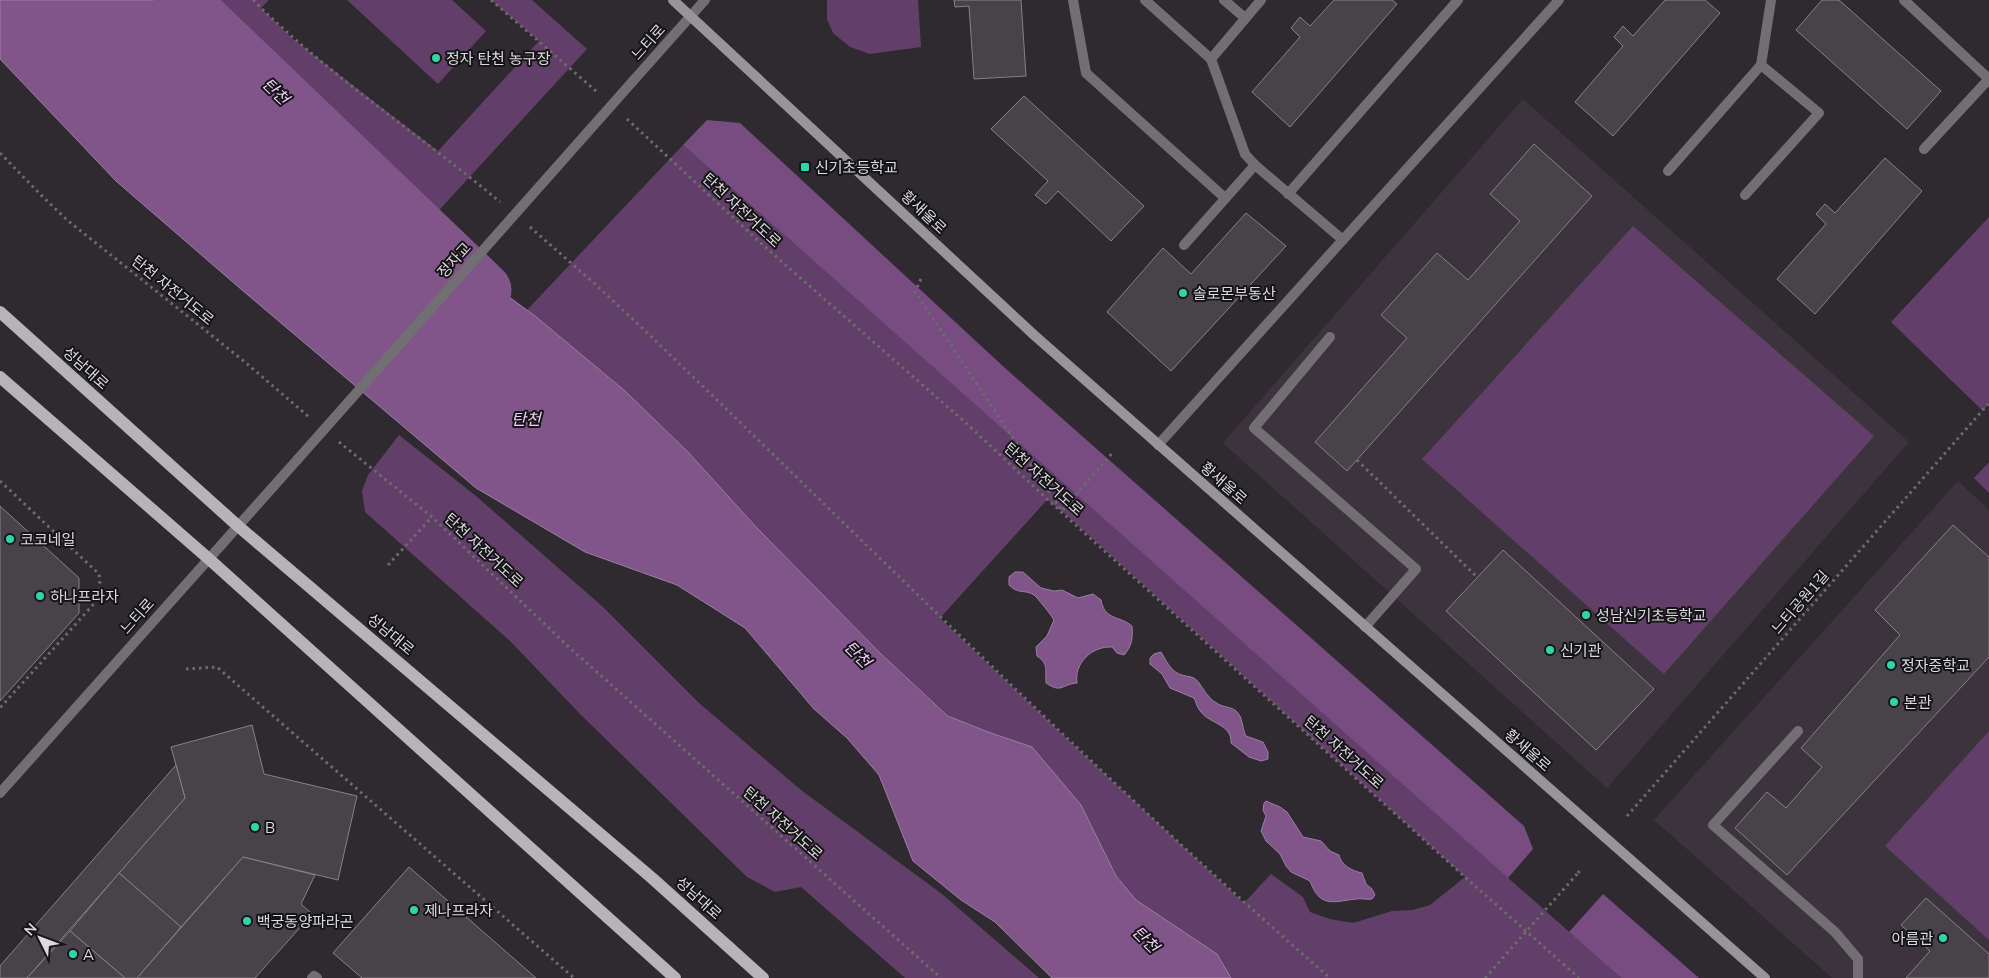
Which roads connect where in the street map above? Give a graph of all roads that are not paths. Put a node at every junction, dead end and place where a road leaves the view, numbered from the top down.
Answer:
1 (673, 0) edge
2 (705, 0) edge
3 (1074, 0) edge
4 (1145, 0) edge
5 (1224, 0) edge
6 (1261, 0) edge
7 (1458, 0) edge
8 (1558, 0) edge
9 (1771, 0) edge
10 (1904, 0) edge
11 (691, 16) junction
12 (1245, 18) junction
13 (1211, 59) junction
14 (1762, 65) junction
15 (1989, 79) edge
16 (634, 81) joint
17 (1924, 149) dead end
18 (1255, 165) junction
19 (1668, 172) dead end
20 (1288, 194) junction
21 (1746, 195) dead end
22 (1225, 198) junction
23 (1343, 240) junction
24 (1184, 245) dead end
25 (0, 312) edge
26 (1330, 336) dead end
27 (0, 377) edge
28 (1158, 445) junction
29 (297, 460) joint
30 (238, 526) junction
31 (209, 559) junction
32 (1365, 627) junction
33 (1798, 731) dead end
34 (0, 793) edge
35 (312, 978) edge
36 (317, 978) edge
37 (676, 978) edge
38 (764, 978) edge
39 (1765, 978) edge
40 (1858, 978) edge

1 - 11 main road, 황새울로
2 - 11 street, 느티로
3 - 22 street
4 - 13 street
5 - 12 street
6 - 12 street
7 - 20 street
8 - 23 street
9 - 14 street
10 - 15 street
11 - 16 street, 느티로
11 - 28 main road, 황새울로
12 - 13 street
13 - 18 street
14 - 19 street
14 - 21 street
15 - 17 street
16 - 29 street, 정자교, bridge
18 - 20 street
18 - 22 street
20 - 23 street
22 - 24 street
23 - 28 street
25 - 30 main road, 성남대로
26 - 32 street
27 - 31 main road
28 - 32 main road, 황새울로
29 - 30 street, 느티로
30 - 31 street, 느티로
30 - 38 main road, 성남대로
31 - 34 street, 느티로
31 - 37 main road
32 - 39 main road, 황새울로
33 - 40 street
35 - 36 street

